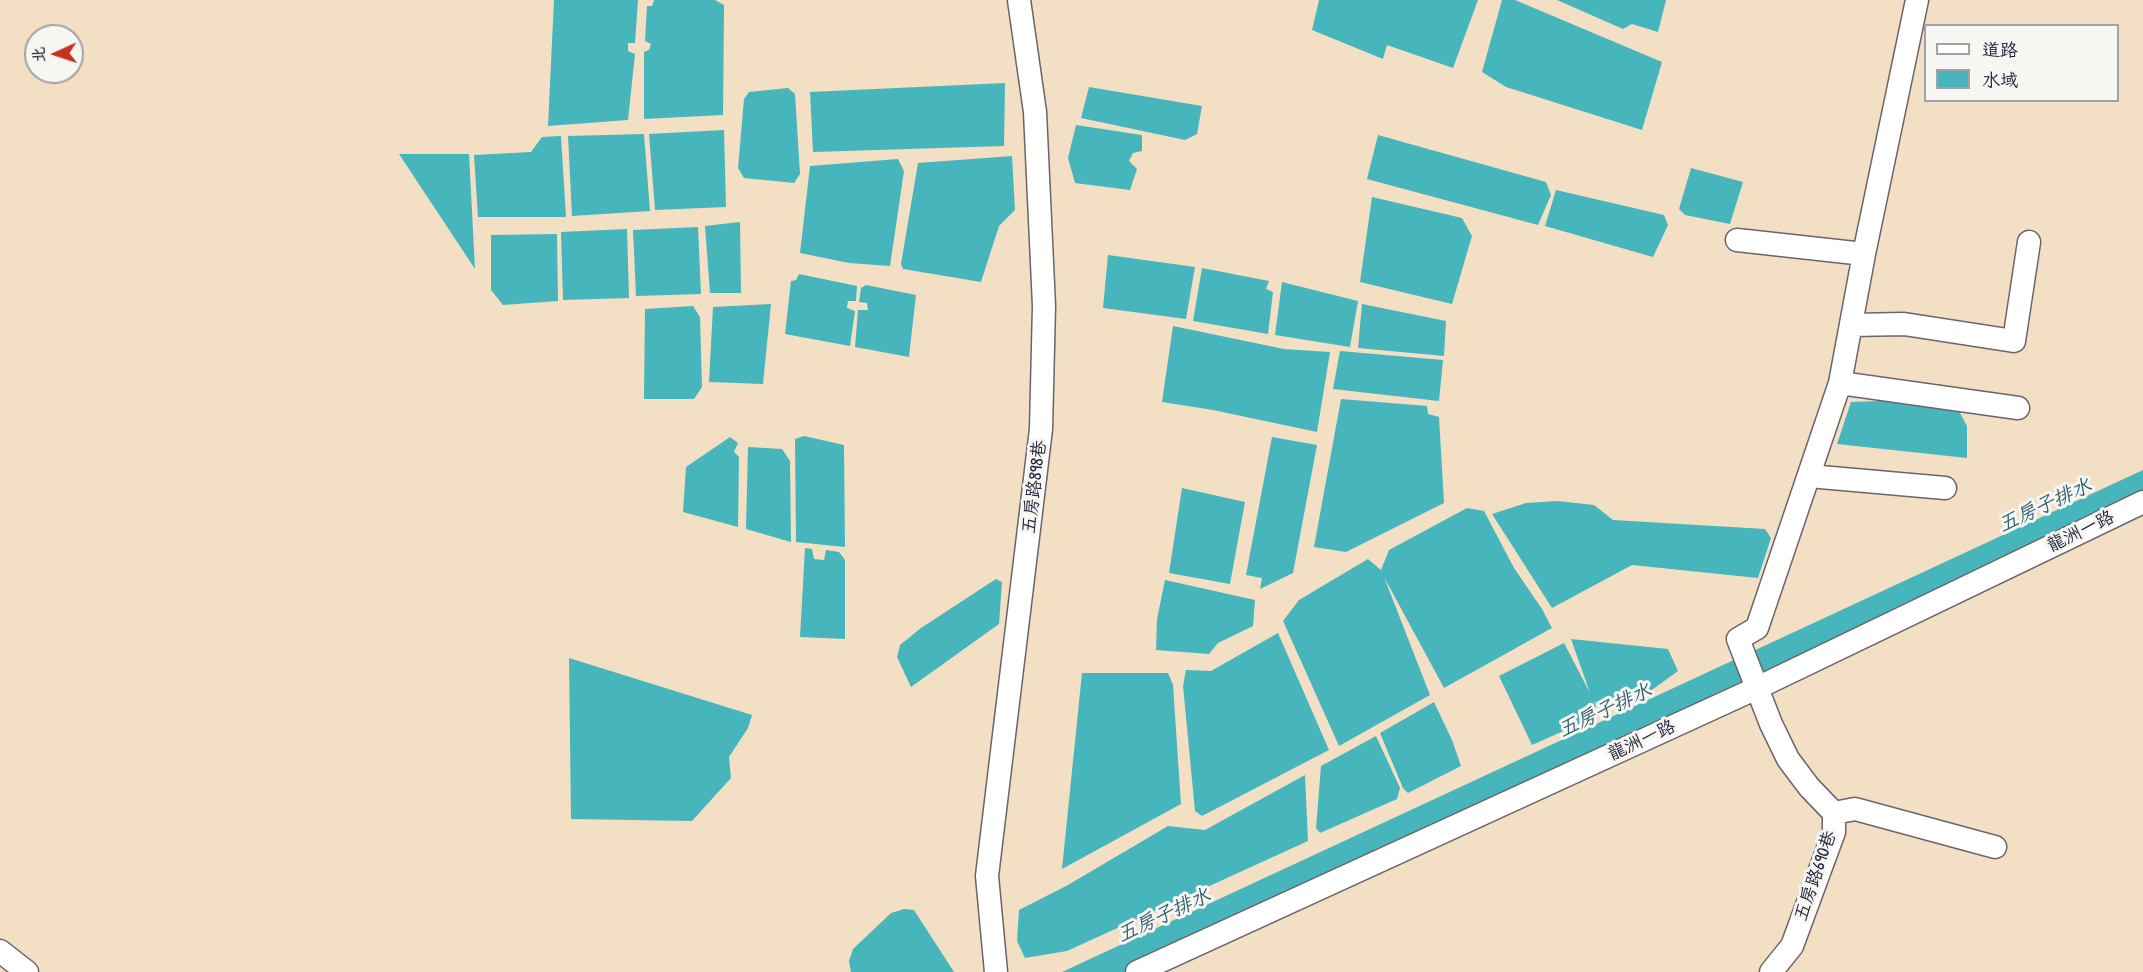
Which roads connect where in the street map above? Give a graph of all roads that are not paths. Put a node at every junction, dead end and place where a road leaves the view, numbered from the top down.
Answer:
1 (1019, 0) edge
2 (1917, 0) edge
3 (1737, 240) dead end
4 (2029, 242) dead end
5 (1864, 254) junction
6 (1852, 325) junction
7 (1840, 383) junction
8 (2018, 408) dead end
9 (1809, 476) junction
10 (1945, 488) dead end
11 (2143, 502) edge
12 (1757, 688) junction
13 (1834, 813) junction
14 (1995, 847) dead end
15 (0, 951) edge
16 (27, 972) edge
17 (996, 972) edge
18 (1137, 972) edge
19 (1771, 972) edge

1 - 17 street, 五房路898巷
2 - 5 street
3 - 5 street
4 - 6 street
5 - 6 street
6 - 7 street
7 - 8 street
7 - 9 street
9 - 10 street
9 - 12 street, 五房路690巷
11 - 12 street, 龍洲一路
12 - 13 street, 五房路690巷
12 - 18 street, 龍洲一路
13 - 14 street
13 - 19 street, 五房路690巷
15 - 16 street

